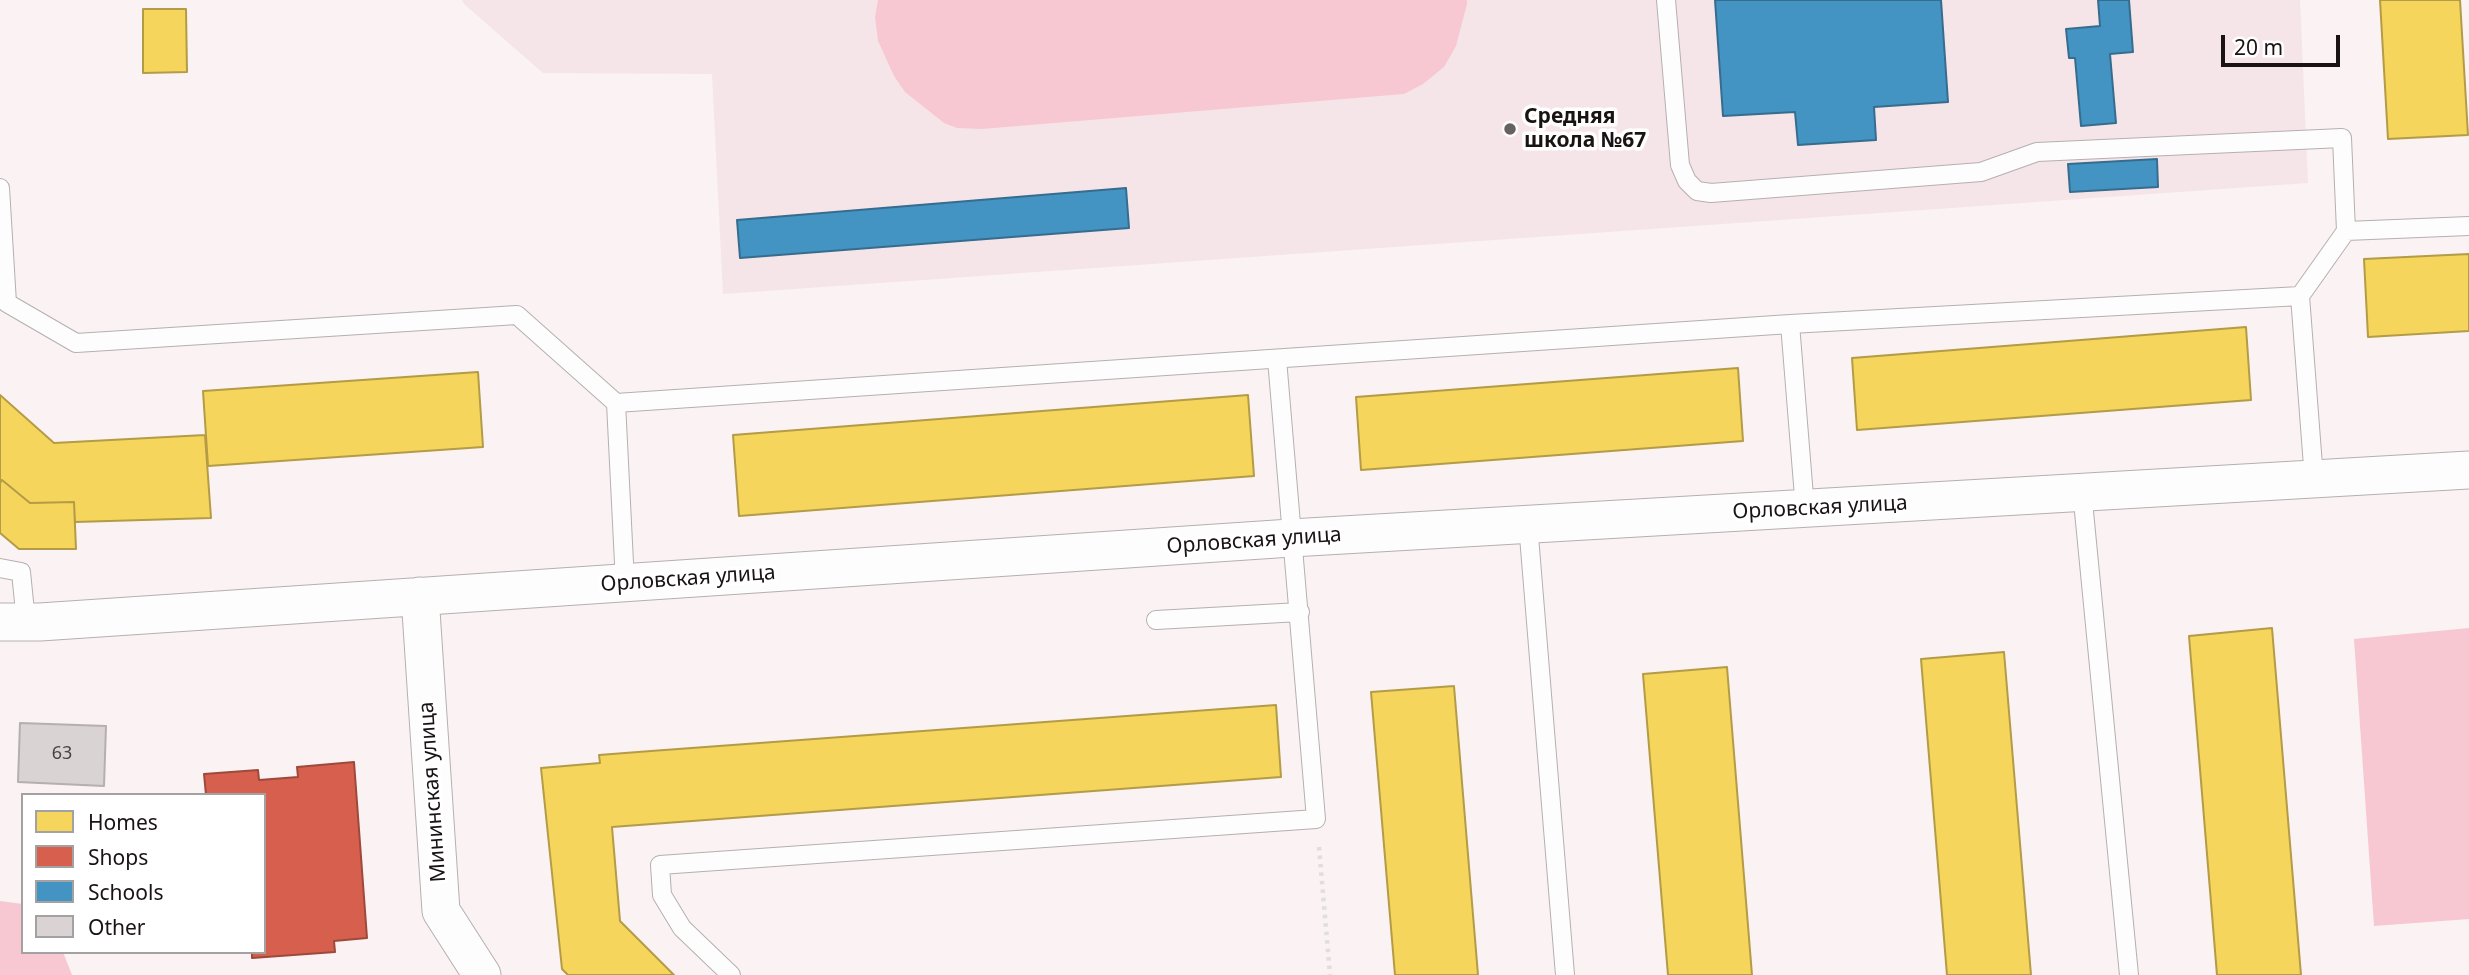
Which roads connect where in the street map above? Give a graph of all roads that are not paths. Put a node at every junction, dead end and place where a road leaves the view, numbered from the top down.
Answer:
1 (1666, 0) edge
2 (0, 188) edge
3 (2469, 226) edge
4 (2347, 231) junction
5 (2300, 296) junction
6 (1790, 324) junction
7 (1277, 359) junction
8 (616, 403) junction
9 (2469, 470) edge
10 (2314, 479) junction
11 (2082, 491) junction
12 (1805, 509) junction
13 (1528, 524) junction
14 (1291, 538) junction
15 (0, 568) edge
16 (625, 583) junction
17 (420, 596) junction
18 (1300, 612) junction
19 (1156, 621) dead end
20 (22, 622) edge
21 (482, 975) edge
22 (731, 975) edge
23 (1565, 975) edge
24 (2129, 975) edge

1 - 4 lane
2 - 8 lane
3 - 4 lane
4 - 5 lane
5 - 6 lane
5 - 10 lane
6 - 7 lane
6 - 12 lane
7 - 8 lane
7 - 14 lane
8 - 16 lane
9 - 10 street, Орловская улица
10 - 11 street, Орловская улица
11 - 12 street, Орловская улица
11 - 24 lane
12 - 13 street, Орловская улица
13 - 14 street, Орловская улица
13 - 23 lane
14 - 16 street, Орловская улица
14 - 18 lane
15 - 20 lane
16 - 17 street, Орловская улица
17 - 20 street, Орловская улица
17 - 21 street, Мининская улица
18 - 19 lane
18 - 22 lane

